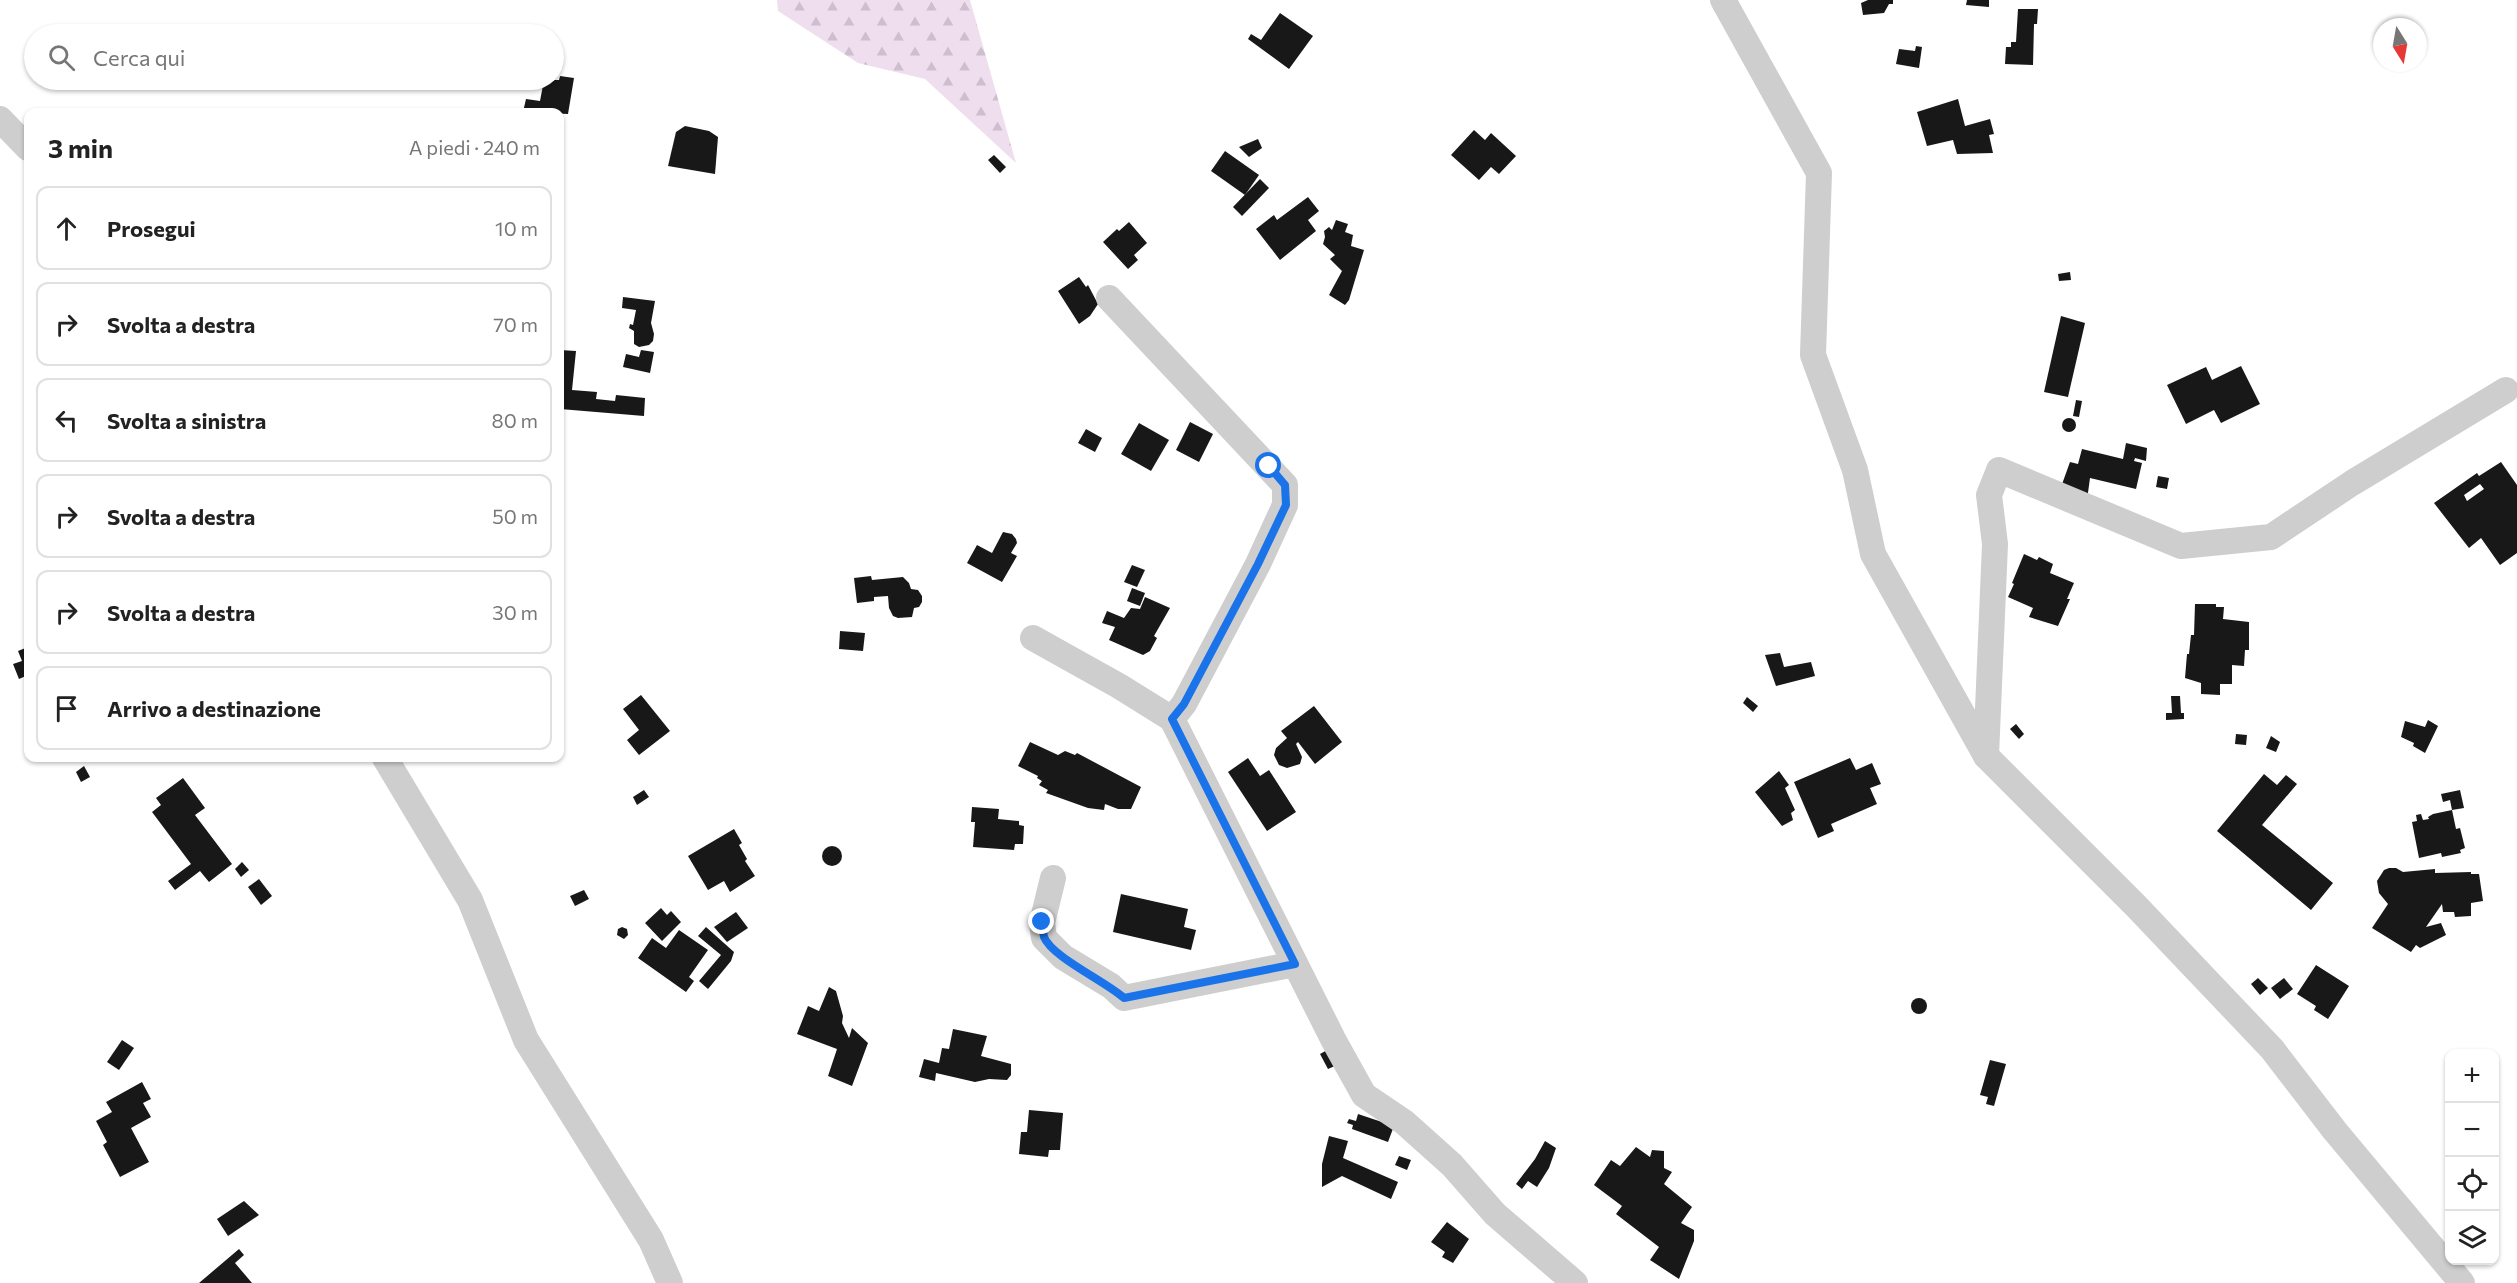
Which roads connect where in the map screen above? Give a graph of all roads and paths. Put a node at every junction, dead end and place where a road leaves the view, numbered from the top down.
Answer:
1 (1723, 0) edge
2 (0, 119) edge
3 (24, 144) edge
4 (1109, 298) dead end
5 (2506, 390) dead end
6 (1033, 638) dead end
7 (1172, 719) junction
8 (1986, 756) junction
9 (387, 762) edge
10 (1053, 878) dead end
11 (1295, 964) junction
12 (670, 1283) edge
13 (1575, 1283) edge
14 (2462, 1283) edge

1 - 8 street
2 - 3 street
4 - 7 street
5 - 8 street
6 - 7 street
7 - 11 street
8 - 14 street
9 - 12 street
10 - 11 street
11 - 13 street

